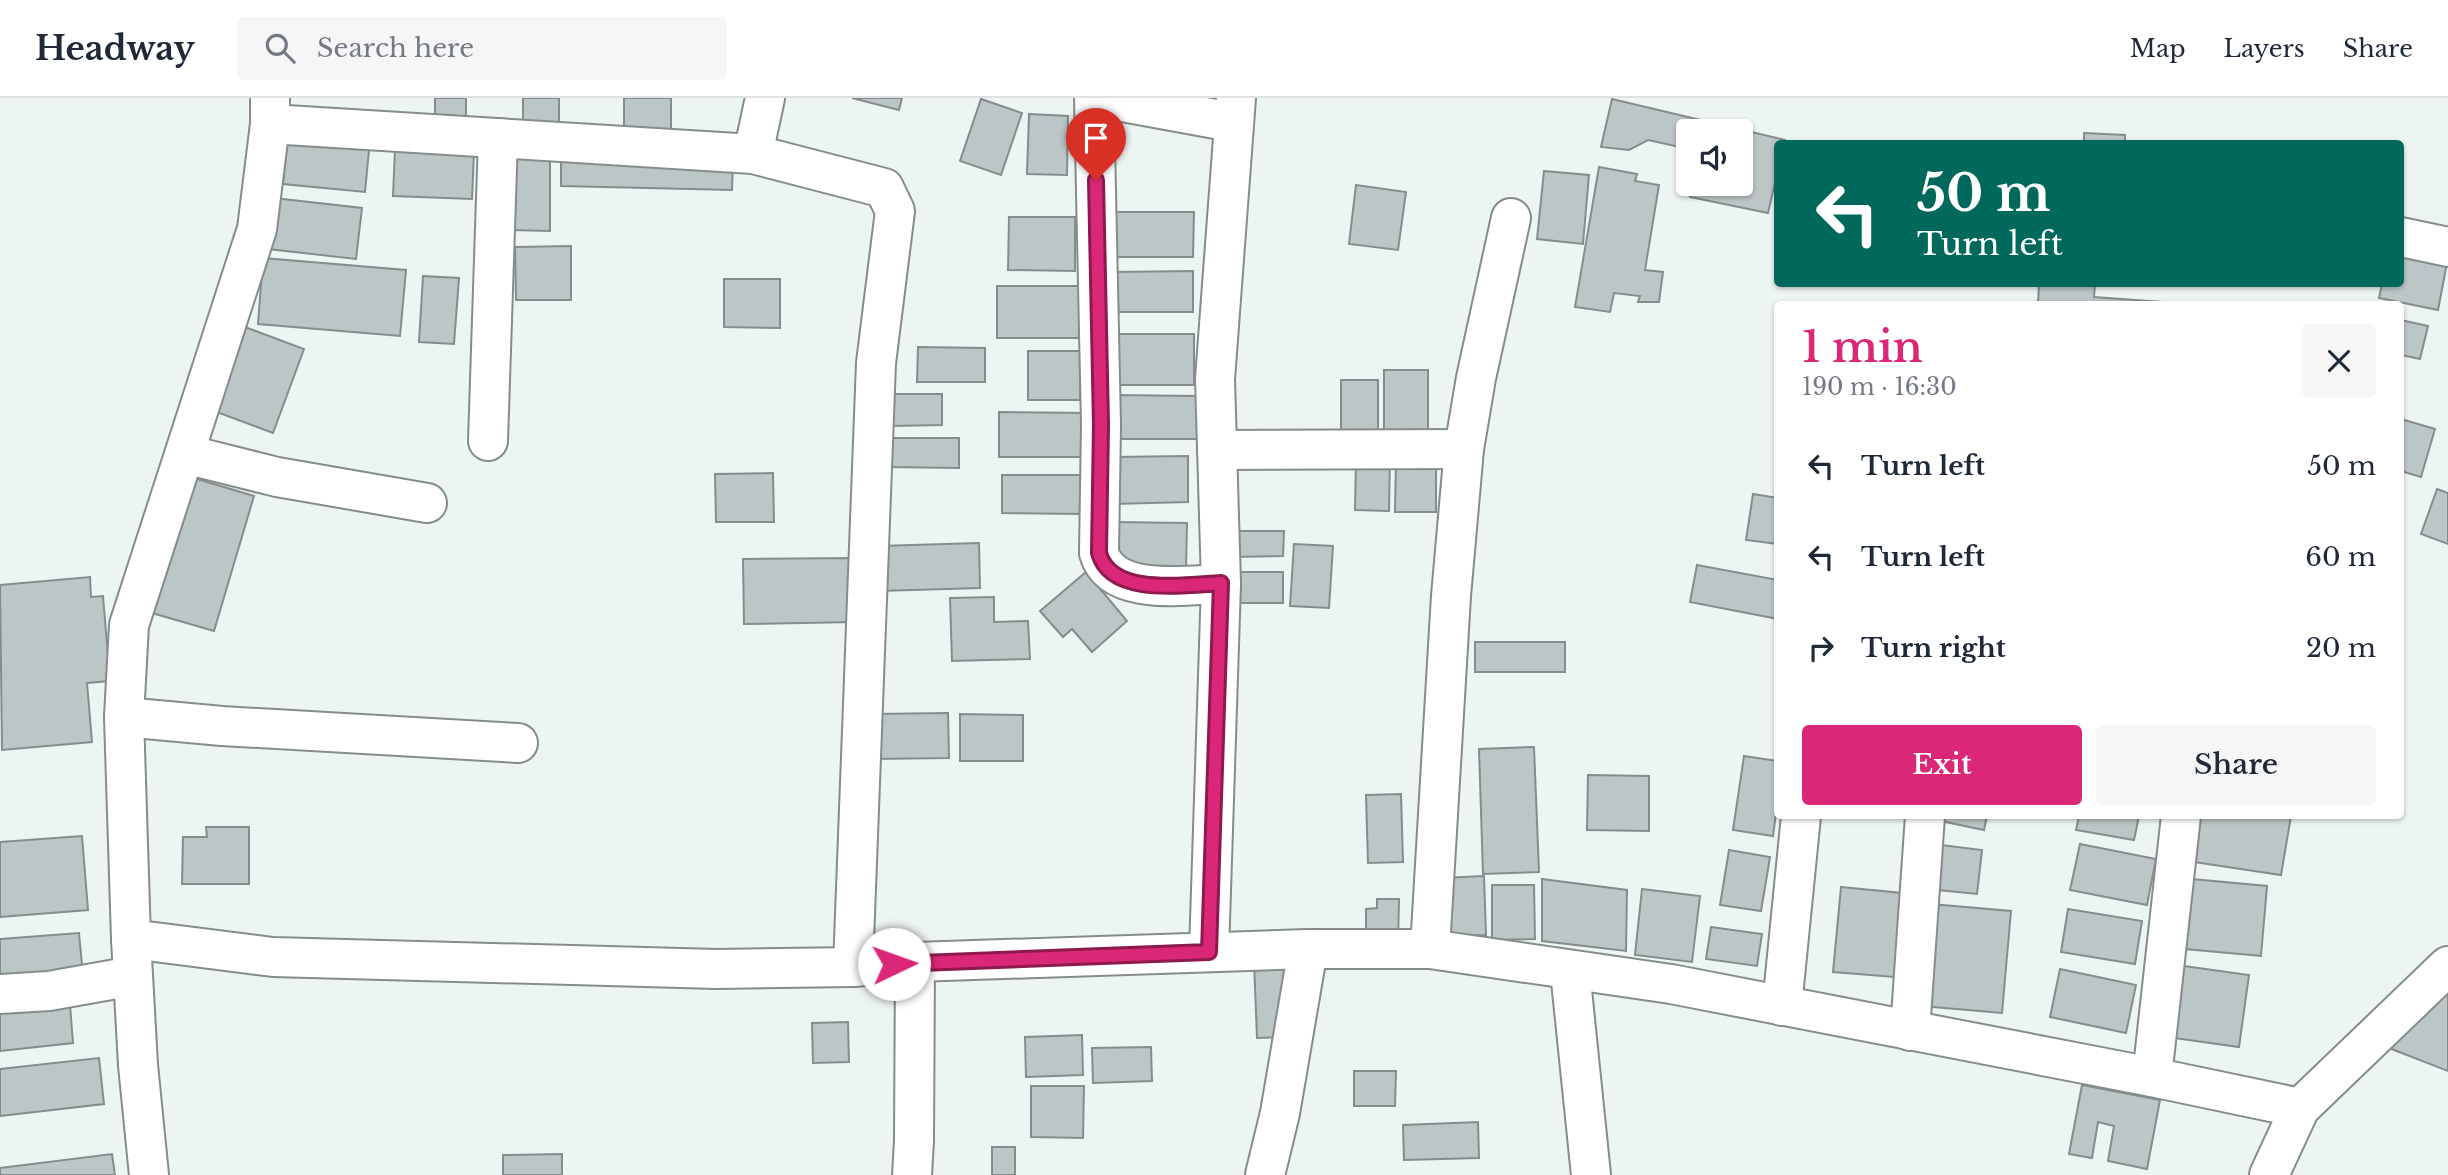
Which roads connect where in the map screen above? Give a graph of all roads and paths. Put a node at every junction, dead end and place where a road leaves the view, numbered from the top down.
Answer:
1 (765, 98) edge
2 (1094, 98) edge
3 (1101, 98) edge
4 (1234, 110) edge
5 (270, 111) edge
6 (498, 138) junction
7 (753, 154) junction
8 (1511, 218) dead end
9 (2404, 238) edge
10 (2448, 247) edge
11 (488, 440) dead end
12 (1464, 449) junction
13 (1217, 450) junction
14 (185, 454) junction
15 (427, 503) dead end
16 (1221, 583) junction
17 (124, 717) junction
18 (518, 743) dead end
19 (1801, 819) edge
20 (1925, 819) edge
21 (2181, 819) edge
22 (1308, 949) junction
23 (1430, 949) junction
24 (1209, 952) junction
25 (132, 958) junction
26 (915, 962) junction
27 (2448, 966) edge
28 (853, 967) junction
29 (1570, 971) junction
30 (0, 994) edge
31 (1782, 1006) junction
32 (1910, 1031) junction
33 (2152, 1077) junction
34 (2300, 1108) junction
35 (149, 1175) edge
36 (912, 1175) edge
37 (1265, 1175) edge
38 (1591, 1175) edge
39 (2269, 1175) edge

1 - 7 street
2 - 16 street
3 - 4 street
4 - 13 street
5 - 6 street
5 - 14 street
6 - 7 street
6 - 11 street
7 - 28 street
8 - 12 street
9 - 10 street
12 - 13 street
12 - 23 street
13 - 16 street
14 - 15 street
14 - 17 street
16 - 24 street
17 - 18 street
17 - 25 street
19 - 31 street
20 - 32 street
21 - 33 street
22 - 23 street
22 - 24 street
22 - 37 street
23 - 29 street
24 - 26 street
25 - 28 street
25 - 30 street
25 - 35 street
26 - 28 street
26 - 36 street
27 - 34 street
29 - 31 street
29 - 38 street
31 - 32 street
32 - 33 street
33 - 34 street
34 - 39 street

